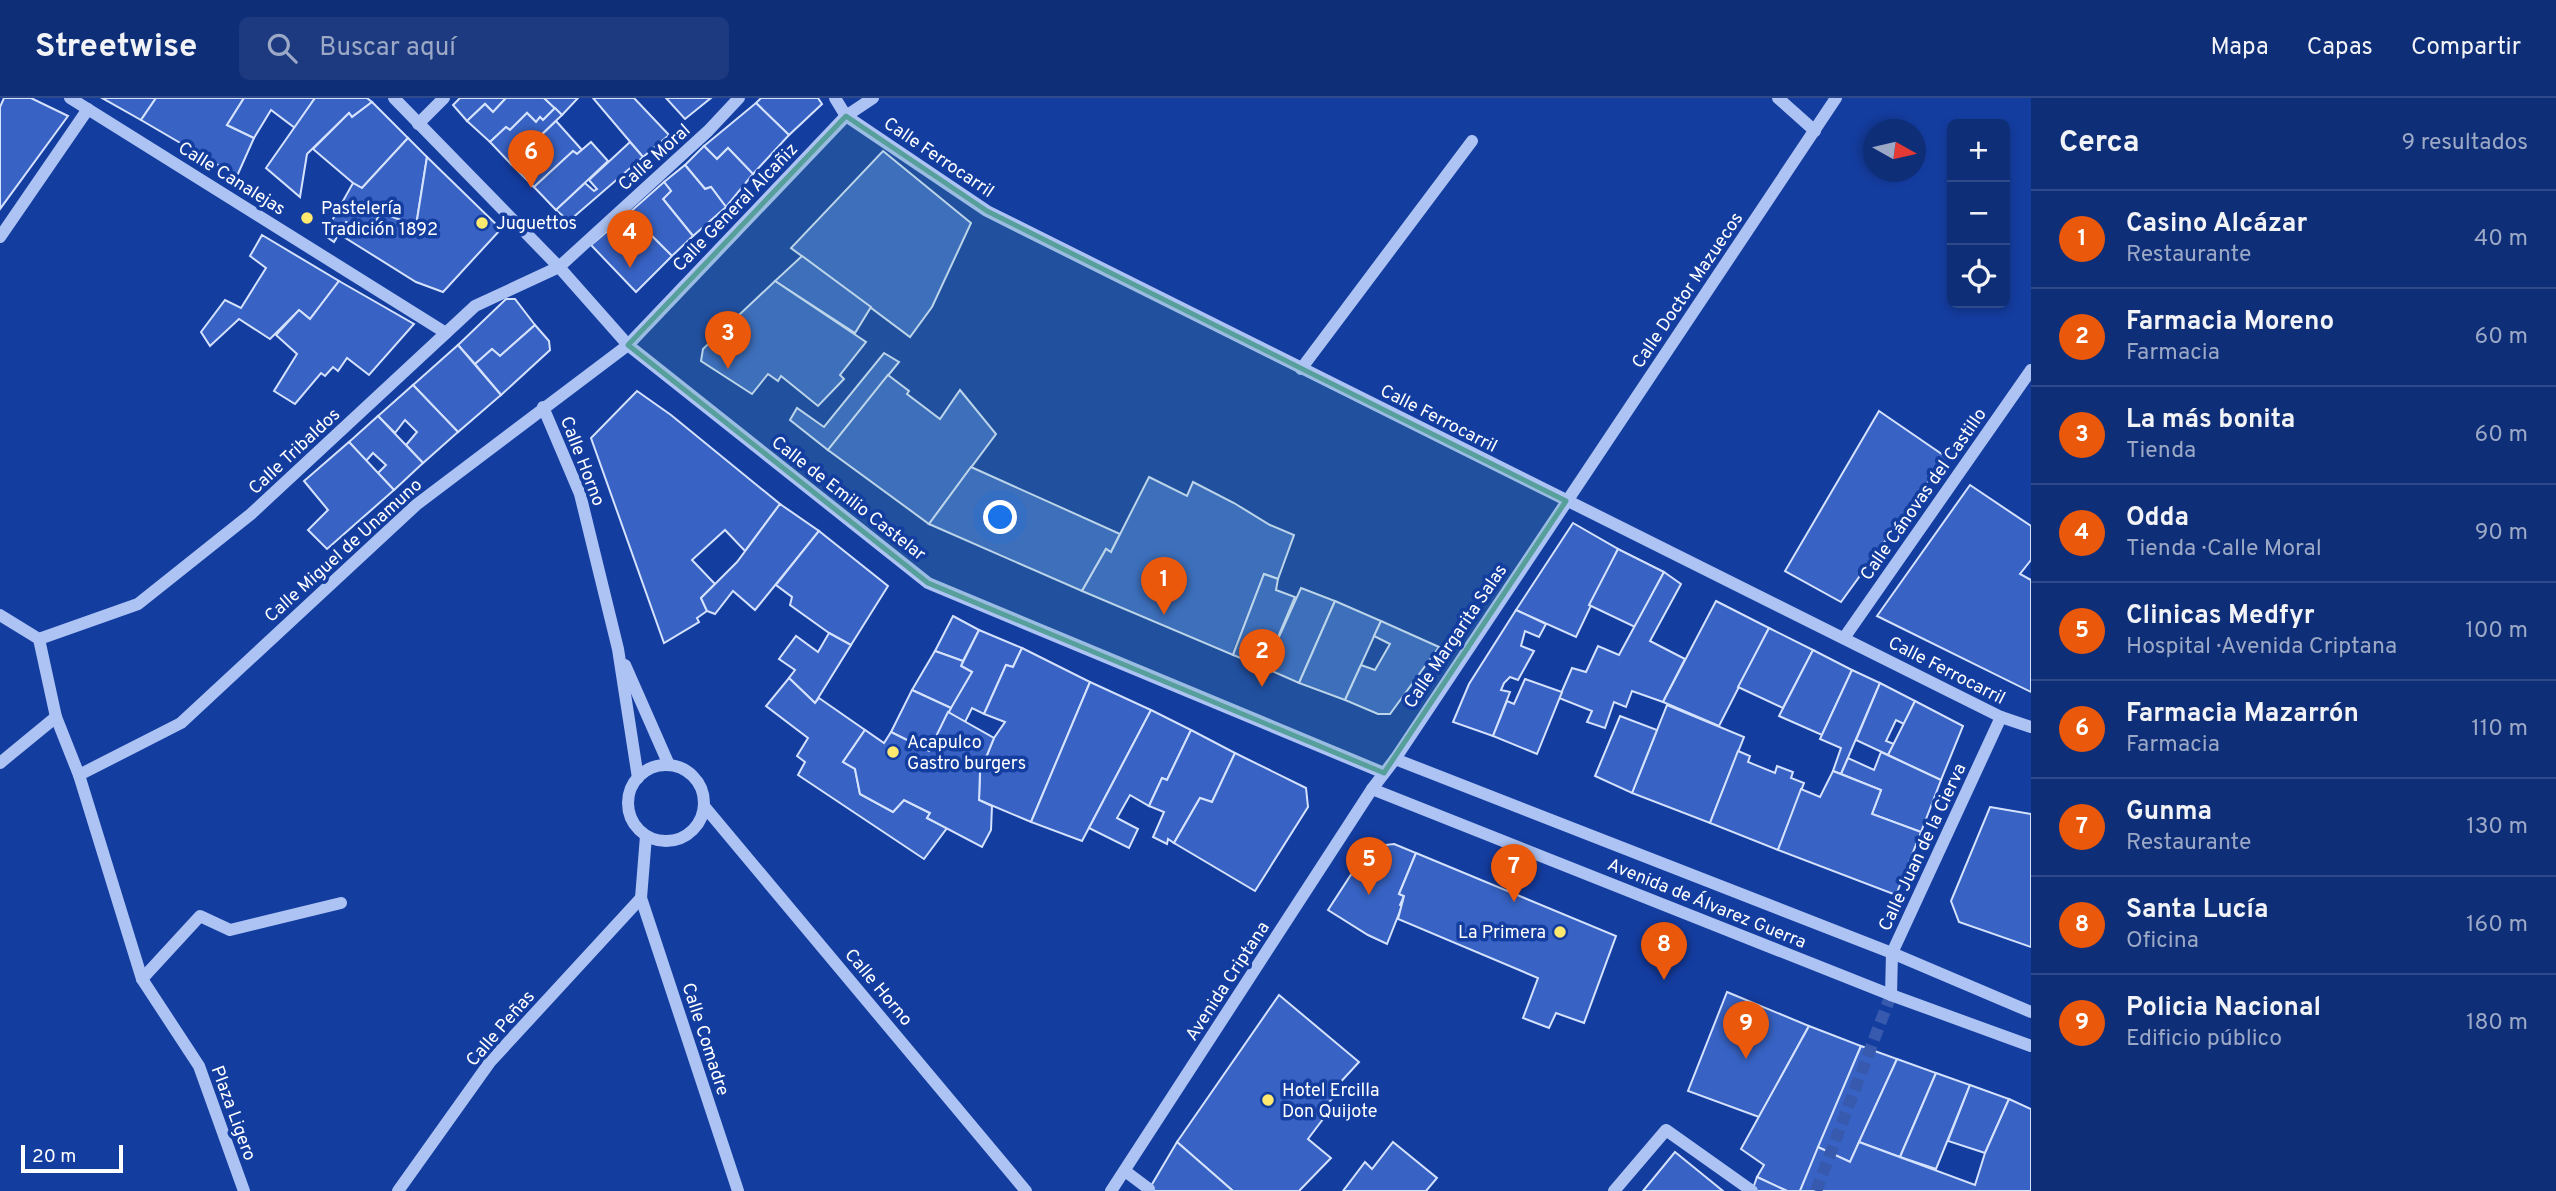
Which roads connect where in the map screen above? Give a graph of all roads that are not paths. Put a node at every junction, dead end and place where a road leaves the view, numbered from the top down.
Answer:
1 (69, 98) edge
2 (394, 98) edge
3 (444, 98) edge
4 (739, 98) edge
5 (835, 98) edge
6 (873, 98) edge
7 (1778, 98) edge
8 (1836, 98) edge
9 (88, 109) junction
10 (846, 116) junction
11 (418, 124) junction
12 (1815, 131) junction
13 (1472, 141) dead end
14 (0, 237) edge
15 (559, 267) junction
16 (446, 333) junction
17 (628, 345) junction
18 (1301, 369) junction
19 (2031, 370) edge
20 (544, 407) junction
21 (1566, 501) junction
22 (0, 615) edge
23 (1844, 638) junction
24 (39, 639) junction
25 (618, 649) junction
26 (56, 717) junction
27 (2001, 717) junction
28 (2031, 727) edge
29 (1395, 759) junction
30 (0, 763) edge
31 (669, 765) junction
32 (1384, 773) junction
33 (79, 775) junction
34 (638, 778) junction
35 (1372, 789) junction
36 (704, 806) junction
37 (646, 836) junction
38 (641, 898) junction
39 (341, 903) dead end
40 (1892, 953) junction
41 (142, 979) junction
42 (1891, 996) junction
43 (2031, 1012) edge
44 (2031, 1046) edge
45 (1125, 1171) junction
46 (1149, 1189) dead end
47 (244, 1191) edge
48 (398, 1191) edge
49 (738, 1191) edge
50 (1026, 1191) edge
51 (1111, 1191) edge
52 (1614, 1191) edge
53 (1752, 1191) edge

1 - 9 street, Calle Canalejas
2 - 11 street, Calle de Emilio Castelar
3 - 11 street
4 - 15 street, Calle Moral
5 - 10 street
6 - 10 street, Calle General Alcañiz
7 - 12 street
8 - 12 street, Calle Doctor Mazuecos
9 - 14 street
9 - 16 street, Calle Canalejas
10 - 17 street, Calle General Alcañiz
10 - 18 street, Calle Ferrocarril
11 - 15 street, Calle de Emilio Castelar
12 - 21 street, Calle Doctor Mazuecos
13 - 18 street
15 - 16 street, Calle Tribaldos
15 - 17 street, Calle de Emilio Castelar
16 - 24 street, Calle Tribaldos
17 - 20 street, Calle Miguel de Unamuno
17 - 32 street, Calle de Emilio Castelar
18 - 21 street, Calle Ferrocarril
19 - 23 street, Calle Cánovas del Castillo
20 - 25 street, Calle Horno
20 - 33 street, Calle Miguel de Unamuno
21 - 23 street, Calle Ferrocarril
21 - 29 street, Calle Margarita Salas
22 - 24 street
23 - 27 street, Calle Ferrocarril
24 - 26 street, Plaza Ligero
25 - 31 street, Calle Horno
25 - 34 street, Calle Horno
26 - 30 street
26 - 33 street, Plaza Ligero
27 - 28 street, Calle Ferrocarril
27 - 40 street, Calle Juan de la Cierva
29 - 32 street, Calle Margarita Salas
29 - 40 street, Avenida de Álvarez Guerra
31 - 34 street
31 - 36 street
32 - 35 street, Calle Margarita Salas
33 - 41 street, Plaza Ligero
34 - 37 street
35 - 42 street, Avenida de Álvarez Guerra
35 - 45 street, Avenida Criptana
36 - 37 street
36 - 50 street, Calle Horno
37 - 38 street
38 - 48 street, Calle Peñas
38 - 49 street, Calle Comadre
39 - 41 street
40 - 42 street, Calle Juan de la Cierva
40 - 43 street, Avenida de Álvarez Guerra
41 - 47 street, Plaza Ligero
42 - 44 street, Avenida de Álvarez Guerra
45 - 46 street
45 - 51 street, Avenida Criptana
52 - 53 street

